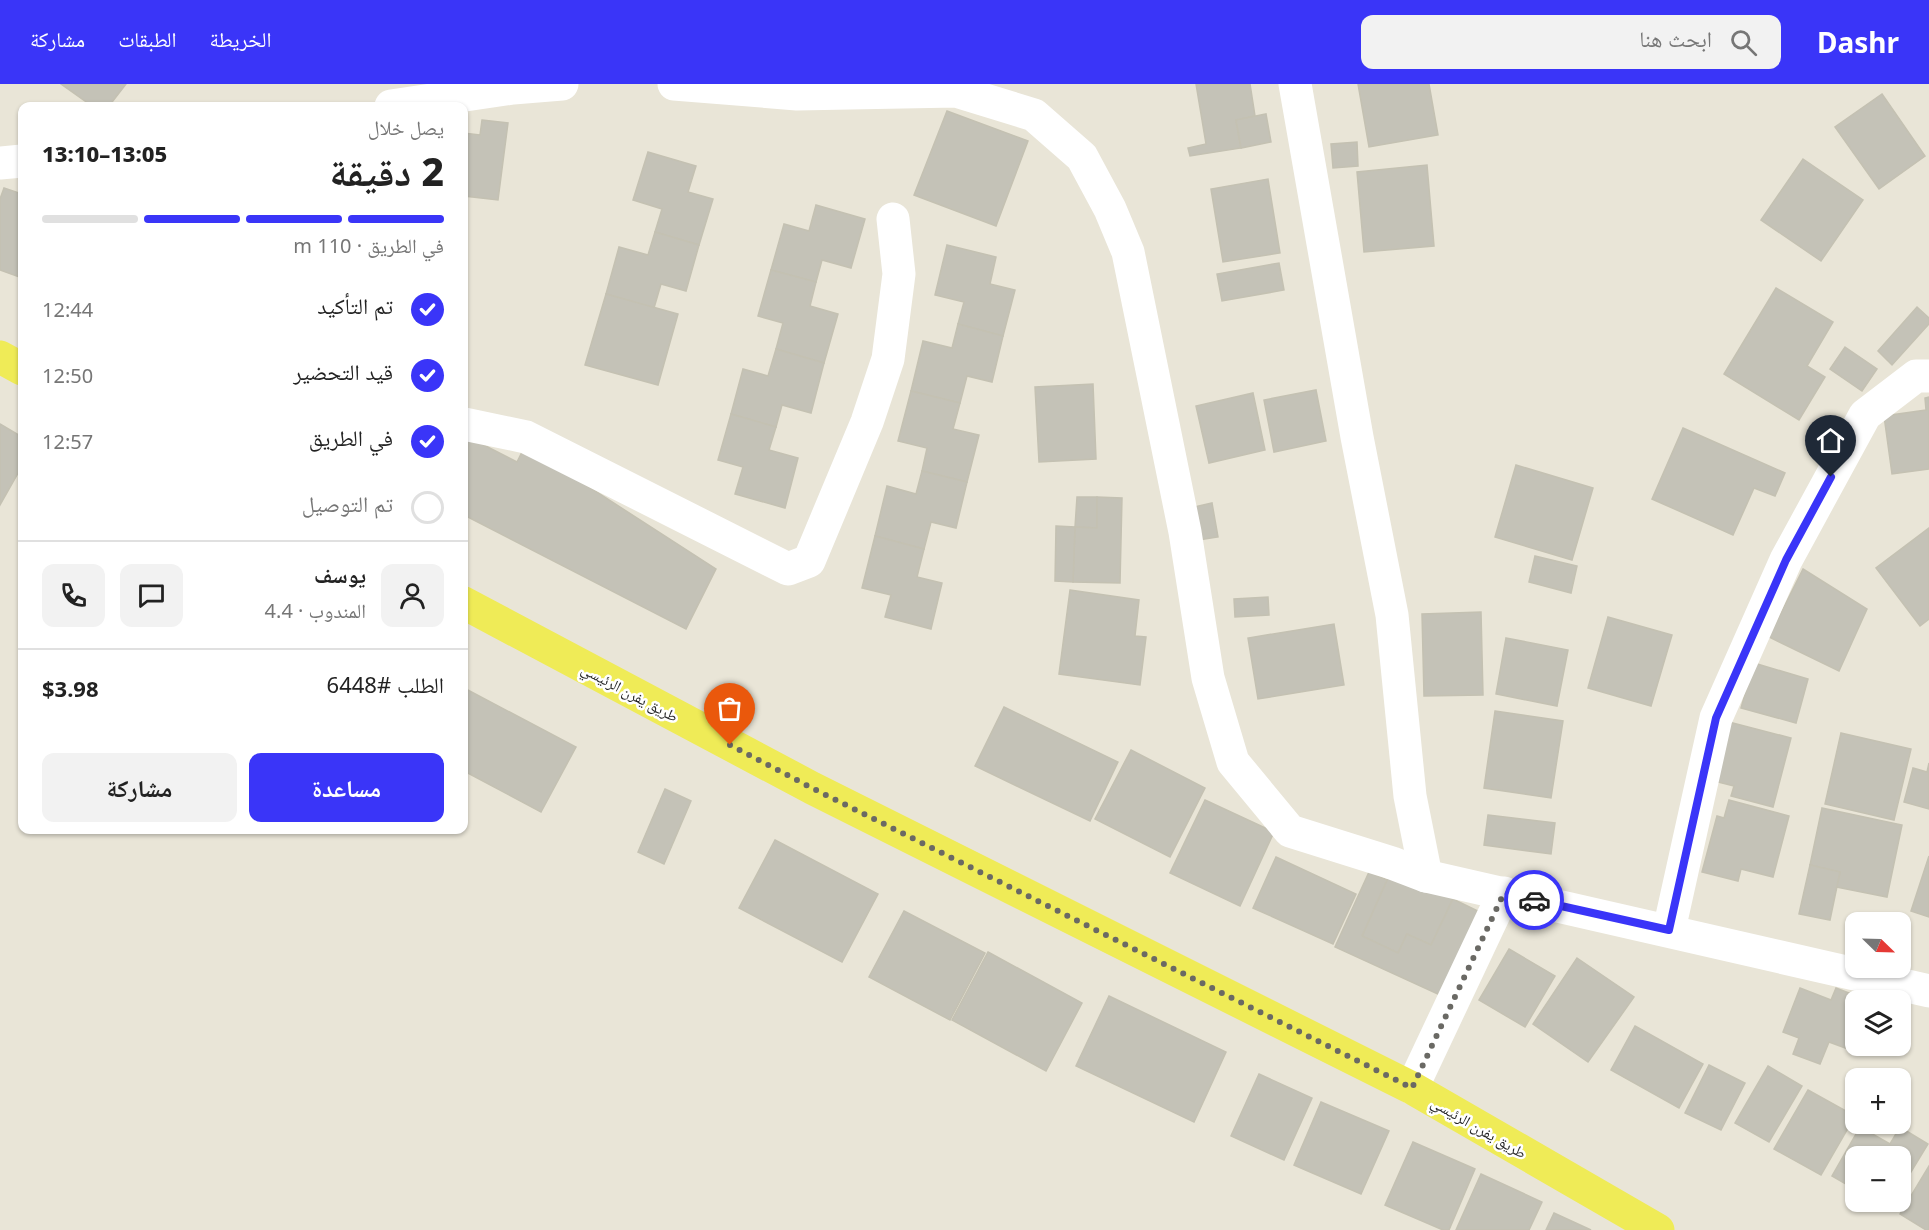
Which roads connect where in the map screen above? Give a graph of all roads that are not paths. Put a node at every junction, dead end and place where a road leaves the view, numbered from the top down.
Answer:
1 (562, 84) edge
2 (674, 84) edge
3 (1295, 84) edge
4 (418, 102) edge
5 (18, 161) edge
6 (0, 163) edge
7 (892, 219) dead end
8 (0, 357) edge
9 (18, 367) edge
10 (1929, 376) edge
11 (468, 425) edge
12 (468, 605) edge
13 (1426, 876) junction
14 (1504, 893) junction
15 (1669, 930) junction
16 (1929, 991) edge
17 (1412, 1088) junction
18 (1658, 1230) edge

1 - 4 street
2 - 13 street
3 - 13 street
5 - 6 street
7 - 11 street
8 - 9 main road
10 - 15 street
12 - 17 main road, طريق يفرن الرئيسي
13 - 14 street
14 - 15 street
14 - 17 street
15 - 16 street
17 - 18 main road, طريق يفرن الرئيسي

